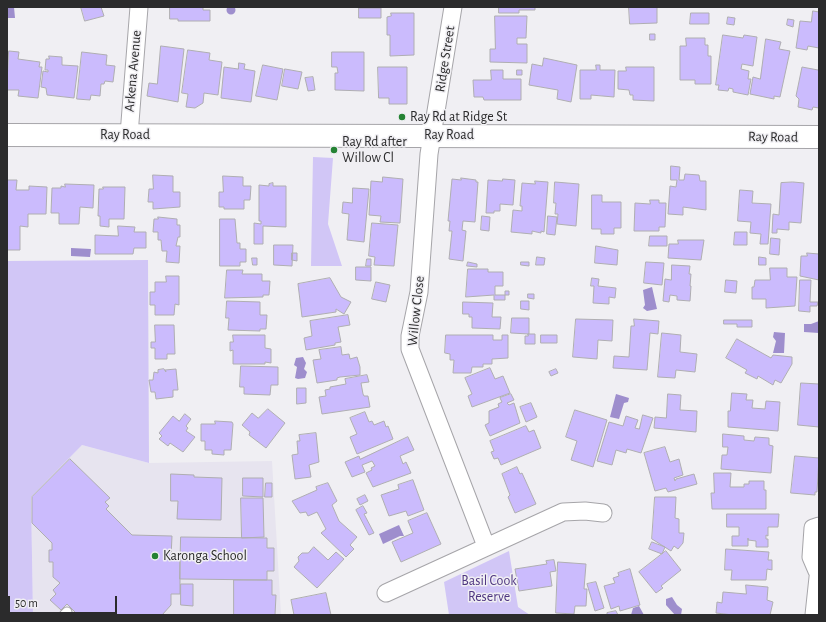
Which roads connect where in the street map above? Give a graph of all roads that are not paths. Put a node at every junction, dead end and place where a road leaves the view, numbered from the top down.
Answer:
1 (139, 7) edge
2 (453, 7) edge
3 (7, 135) edge
4 (129, 135) junction
5 (433, 135) junction
6 (819, 137) edge
7 (603, 513) dead end
8 (819, 526) edge
9 (486, 546) junction
10 (818, 569) edge
11 (386, 593) dead end
12 (814, 615) edge

1 - 4 street, Arkena Avenue
2 - 5 street, Ridge Street
3 - 4 street, Ray Road
4 - 5 street, Ray Road
5 - 6 street, Ray Road
5 - 9 street, Willow Close
7 - 9 street
8 - 10 street
9 - 11 street
10 - 12 street

